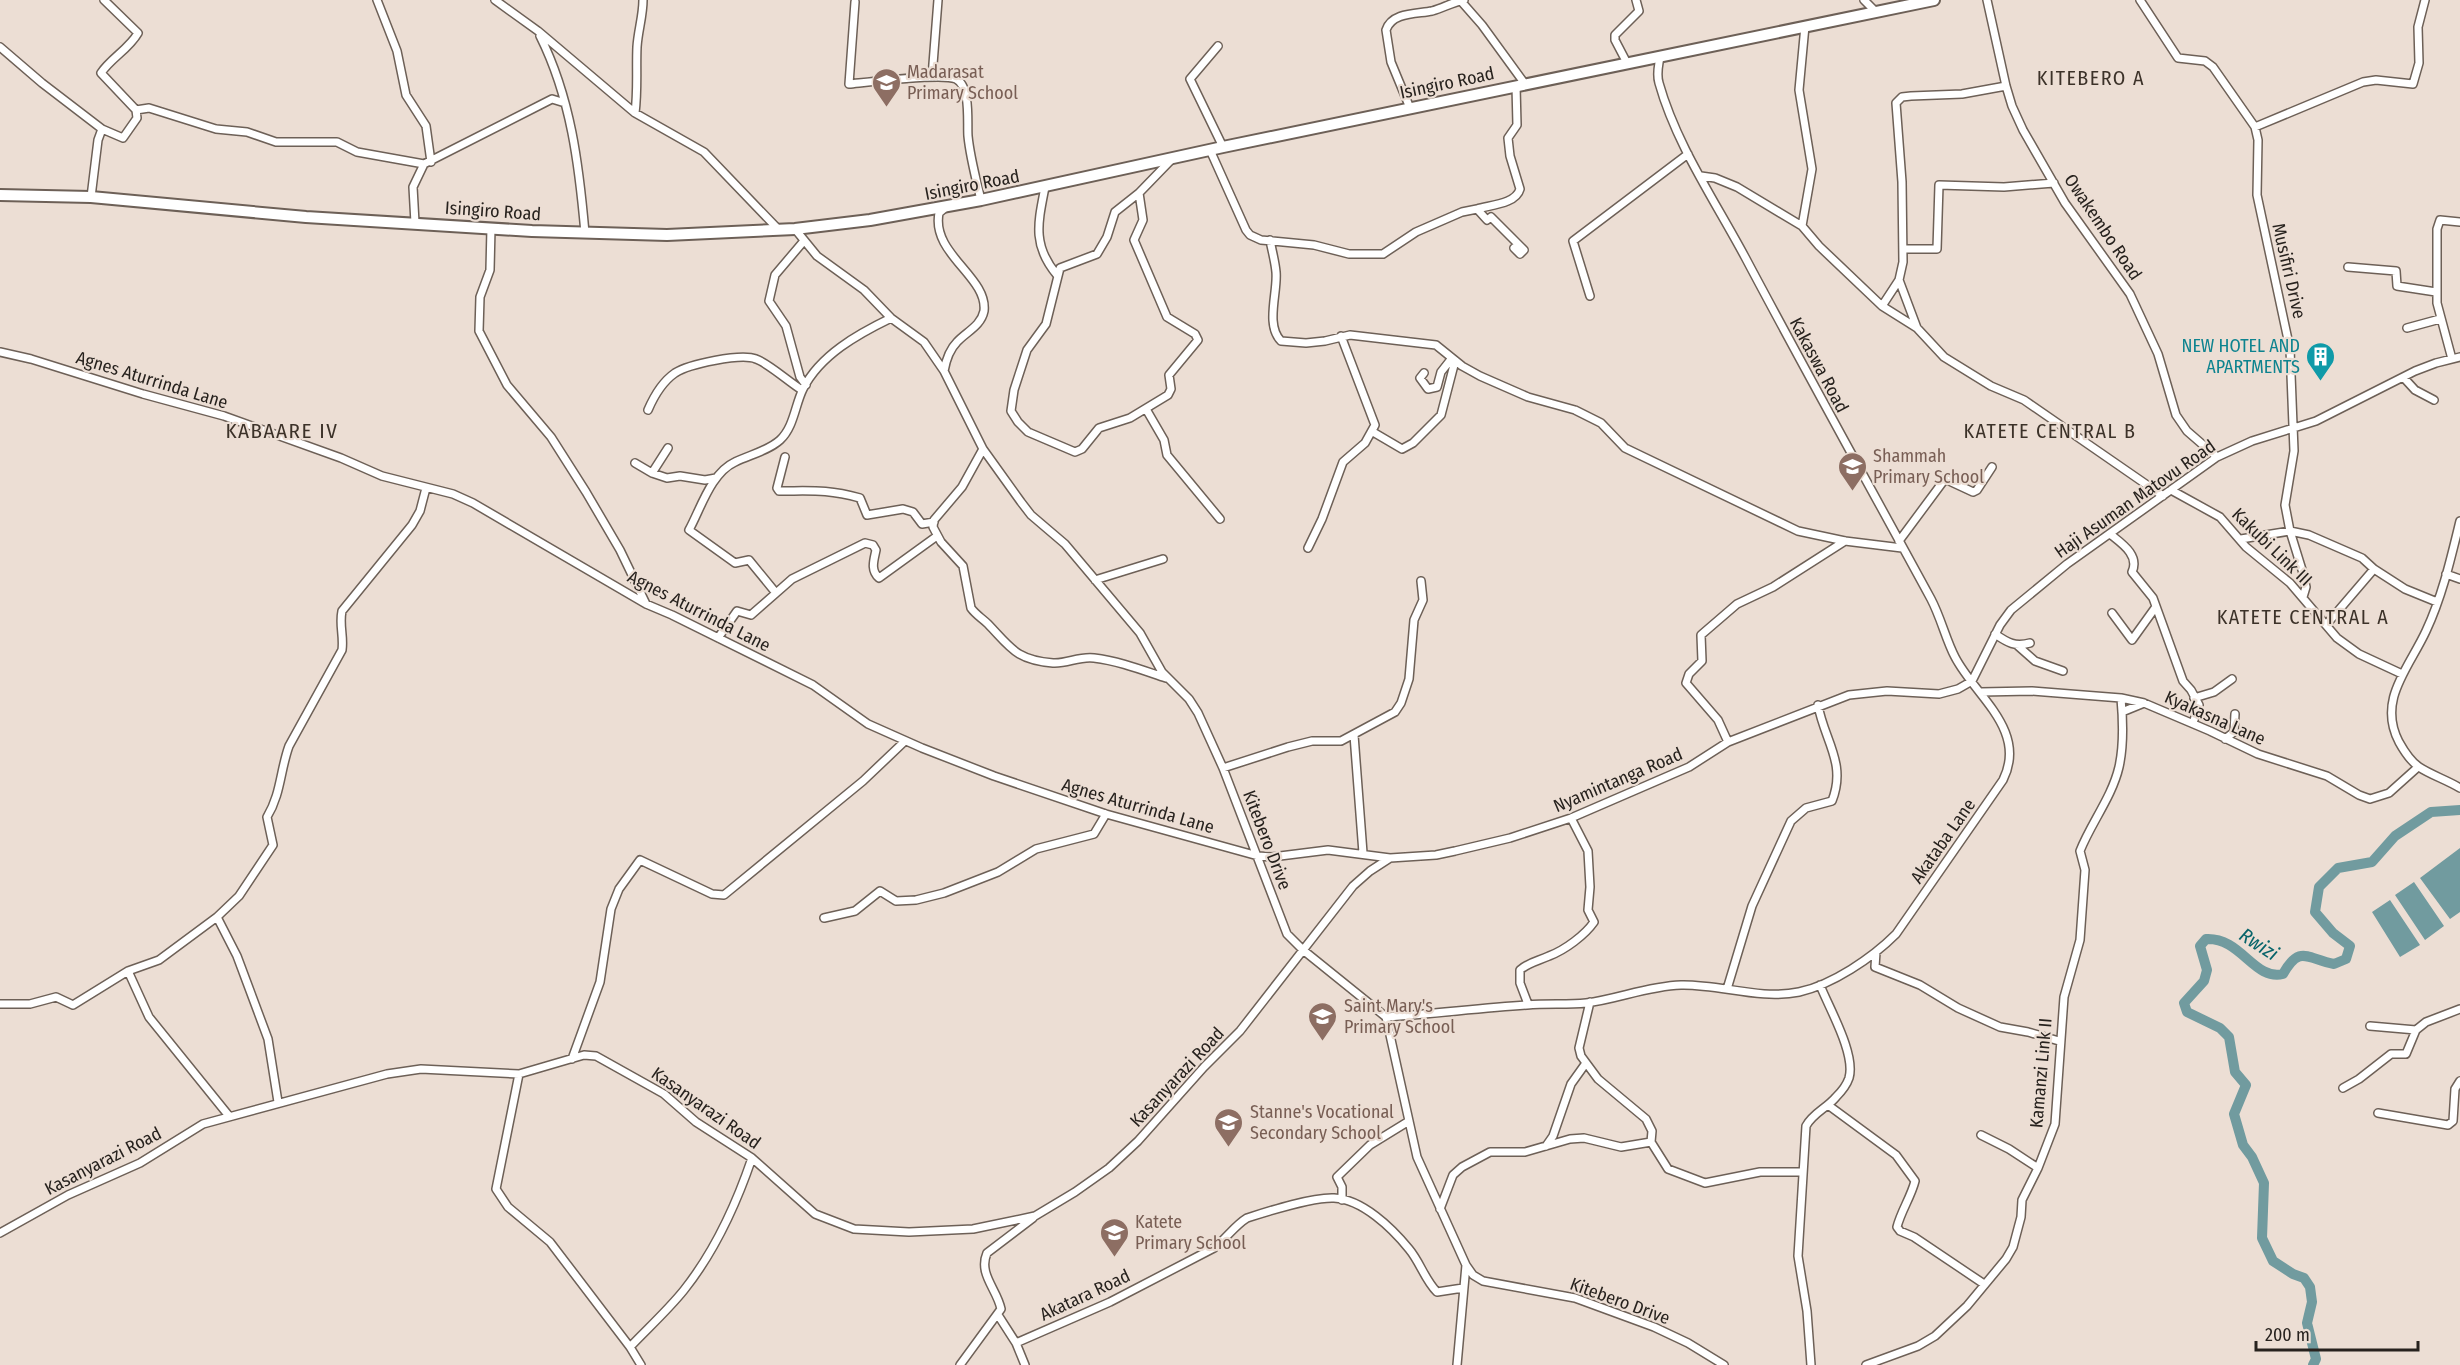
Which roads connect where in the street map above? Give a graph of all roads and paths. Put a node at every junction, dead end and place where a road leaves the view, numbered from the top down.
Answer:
1 (104, 0) edge
2 (377, 0) edge
3 (495, 0) edge
4 (643, 0) edge
5 (938, 0) edge
6 (1462, 0) edge
7 (1636, 0) edge
8 (1864, 0) edge
9 (1934, 0) edge
10 (1988, 0) edge
11 (2140, 0) edge
12 (2425, 0) edge
13 (855, 2) dead end
14 (1876, 12) junction
15 (1805, 26) junction
16 (538, 31) junction
17 (1218, 46) dead end
18 (0, 47) edge
19 (1660, 56) junction
20 (1627, 63) junction
21 (932, 77) junction
22 (1520, 85) junction
23 (2006, 86) junction
24 (565, 103) junction
25 (1410, 108) junction
26 (136, 110) junction
27 (634, 113) junction
28 (2255, 128) junction
29 (102, 129) junction
30 (1223, 147) junction
31 (1210, 150) junction
32 (1688, 154) junction
33 (1171, 160) junction
34 (428, 163) junction
35 (1701, 176) junction
36 (2054, 183) junction
37 (1045, 187) junction
38 (1139, 193) junction
39 (0, 195) edge
40 (91, 196) junction
41 (981, 200) junction
42 (946, 207) junction
43 (1476, 209) junction
44 (2460, 222) edge
45 (414, 223) junction
46 (1802, 226) junction
47 (491, 228) junction
48 (795, 229) junction
49 (778, 230) junction
50 (585, 233) junction
51 (1270, 240) junction
52 (803, 242) junction
53 (1514, 248) dead end
54 (1903, 249) junction
55 (2348, 267) dead end
56 (1057, 275) junction
57 (1899, 280) junction
58 (2436, 292) junction
59 (1590, 296) dead end
60 (1882, 306) junction
61 (891, 318) junction
62 (2440, 319) junction
63 (1917, 328) junction
64 (2407, 328) dead end
65 (1341, 336) junction
66 (0, 352) edge
67 (2456, 358) edge
68 (1454, 360) junction
69 (944, 371) junction
70 (1424, 373) dead end
71 (2404, 378) junction
72 (804, 388) junction
73 (2434, 400) dead end
74 (1146, 409) junction
75 (648, 410) dead end
76 (2293, 429) junction
77 (1373, 432) junction
78 (668, 448) dead end
79 (983, 450) junction
80 (785, 457) dead end
81 (2217, 457) junction
82 (635, 463) dead end
83 (1992, 467) dead end
84 (652, 473) junction
85 (716, 478) junction
86 (426, 488) junction
87 (2171, 490) junction
88 (2163, 496) junction
89 (1220, 519) dead end
90 (2460, 521) edge
91 (934, 522) junction
92 (2290, 531) junction
93 (2110, 534) junction
94 (937, 536) junction
95 (2241, 539) junction
96 (1845, 542) junction
97 (1900, 545) junction
98 (1308, 548) dead end
99 (1163, 560) dead end
100 (2374, 570) junction
101 (2446, 574) junction
102 (2460, 579) edge
103 (1095, 580) junction
104 (1421, 581) dead end
105 (776, 593) junction
106 (2303, 597) junction
107 (2437, 602) junction
108 (646, 604) junction
109 (2155, 608) junction
110 (2112, 613) dead end
111 (2326, 625) junction
112 (1995, 634) junction
113 (718, 638) junction
114 (2030, 642) dead end
115 (2018, 646) junction
116 (2063, 671) dead end
117 (2402, 674) junction
118 (1168, 678) junction
119 (2232, 679) dead end
120 (1972, 681) junction
121 (1981, 692) junction
122 (2121, 698) junction
123 (2194, 698) junction
124 (2144, 703) junction
125 (1818, 705) junction
126 (2122, 712) junction
127 (2235, 714) dead end
128 (2193, 723) junction
129 (1354, 735) junction
130 (2225, 739) junction
131 (905, 741) junction
132 (1728, 741) junction
133 (2418, 766) junction
134 (1223, 768) junction
135 (2460, 788) edge
136 (1106, 814) junction
137 (1571, 818) junction
138 (1363, 853) junction
139 (1258, 856) junction
140 (1390, 858) junction
141 (217, 917) junction
142 (824, 918) dead end
143 (1303, 950) junction
144 (1876, 952) junction
145 (128, 971) junction
146 (1820, 985) junction
147 (1727, 989) junction
148 (1590, 1002) junction
149 (0, 1004) edge
150 (1528, 1004) junction
151 (2460, 1009) edge
152 (1386, 1017) junction
153 (2370, 1026) dead end
154 (2416, 1030) junction
155 (2059, 1041) junction
156 (572, 1059) junction
157 (1586, 1063) junction
158 (519, 1074) junction
159 (2460, 1081) edge
160 (2343, 1088) dead end
161 (278, 1102) junction
162 (1828, 1105) junction
163 (2378, 1113) dead end
164 (230, 1116) junction
165 (1409, 1120) junction
166 (1981, 1135) dead end
167 (1651, 1142) junction
168 (1544, 1148) junction
169 (753, 1158) junction
170 (2038, 1168) junction
171 (1802, 1172) junction
172 (1342, 1200) junction
173 (1440, 1209) junction
174 (1035, 1216) junction
175 (0, 1233) edge
176 (1466, 1265) junction
177 (1984, 1284) junction
178 (1463, 1288) junction
179 (998, 1316) junction
180 (1016, 1343) junction
181 (630, 1347) junction
182 (641, 1365) edge
183 (960, 1365) edge
184 (1025, 1365) edge
185 (1457, 1365) edge
186 (1724, 1365) edge
187 (1811, 1365) edge
188 (1866, 1365) edge

1 - 26 street
2 - 34 street
3 - 16 street
4 - 27 street
5 - 21 street
6 - 22 street
6 - 25 street
7 - 20 street
8 - 14 street
9 - 14 main road, Isingiro Road
10 - 23 street, Owakembo Road
11 - 28 street, Musifiri Drive
12 - 28 street
13 - 21 street
14 - 15 main road, Isingiro Road
15 - 19 main road, Isingiro Road
15 - 46 street
16 - 24 street
16 - 27 street
17 - 30 street
18 - 29 street
19 - 20 main road, Isingiro Road
19 - 32 street, Kakaswa Road
20 - 22 main road, Isingiro Road
21 - 41 street
22 - 25 main road, Isingiro Road
22 - 43 street
23 - 36 street, Owakembo Road
23 - 54 street
24 - 34 street
24 - 50 street
25 - 30 main road, Isingiro Road
26 - 29 street
26 - 34 street
27 - 49 street
28 - 76 street, Musifiri Drive
29 - 40 street
30 - 31 main road, Isingiro Road
31 - 33 main road, Isingiro Road
31 - 51 street
32 - 35 street, Kakaswa Road
32 - 59 street
33 - 37 main road, Isingiro Road
33 - 38 street
34 - 45 street
35 - 46 street
35 - 97 street, Kakaswa Road
36 - 54 street
36 - 81 street, Owakembo Road
37 - 41 main road, Isingiro Road
37 - 56 street
38 - 56 street
38 - 74 street
39 - 40 main road, Isingiro Road
40 - 45 main road, Isingiro Road
41 - 42 main road, Isingiro Road
42 - 48 main road, Isingiro Road
42 - 69 street
43 - 51 street
43 - 53 street
44 - 58 street
45 - 47 main road, Isingiro Road
46 - 60 street
47 - 50 main road, Isingiro Road
47 - 108 street
48 - 49 main road, Isingiro Road
48 - 52 street, Kitebero Drive
49 - 50 main road, Isingiro Road
51 - 65 street
52 - 61 street, Kitebero Drive
52 - 72 street
54 - 57 street
55 - 58 street
56 - 74 street
57 - 60 street
57 - 63 street
58 - 62 street
60 - 63 street
61 - 69 street, Kitebero Drive
61 - 72 street
62 - 64 street
62 - 67 street
63 - 88 street
65 - 68 street
65 - 77 street
66 - 86 street, Agnes Aturrinda Lane
67 - 71 street, Haji Asuman Matovu Road
68 - 70 street
68 - 77 street
68 - 96 street
69 - 79 street, Kitebero Drive
71 - 73 street
71 - 76 street, Haji Asuman Matovu Road
72 - 75 street
72 - 85 street
74 - 89 street
76 - 81 street, Haji Asuman Matovu Road
76 - 92 street, Musifiri Drive
77 - 98 street
78 - 84 street
79 - 91 street
79 - 103 street, Kitebero Drive
80 - 91 street
81 - 87 street, Haji Asuman Matovu Road
82 - 84 street
83 - 97 street
84 - 85 street
85 - 105 street
86 - 108 street, Agnes Aturrinda Lane
86 - 141 street
87 - 88 street, Haji Asuman Matovu Road
87 - 95 street, Kakubi Link III
88 - 93 street, Haji Asuman Matovu Road
90 - 101 street
91 - 94 street
92 - 95 street
92 - 100 street
92 - 106 street, Musifiri Drive
93 - 109 street
93 - 112 street, Haji Asuman Matovu Road
94 - 105 street
94 - 118 street
95 - 106 street, Kakubi Link III
96 - 97 street
96 - 132 street
97 - 120 street, Kakaswa Road
99 - 103 street
100 - 107 street
100 - 111 street
101 - 102 street
101 - 107 street
103 - 118 street, Kitebero Drive
104 - 129 street
105 - 113 street
106 - 111 street, Kakubi Link III
107 - 117 street
108 - 113 street, Agnes Aturrinda Lane
109 - 110 street
109 - 123 street
111 - 117 street, Kakubi Link III
112 - 115 street
112 - 120 street, Haji Asuman Matovu Road
113 - 131 street, Agnes Aturrinda Lane
114 - 115 street
115 - 116 street
117 - 133 street
118 - 134 street, Kitebero Drive
119 - 123 street
120 - 121 street, Akataba Lane
120 - 125 street, Nyamintanga Road
121 - 122 street, Kyakasna Lane
121 - 144 street, Akataba Lane
122 - 124 street, Kyakasna Lane
122 - 126 street, Kamanzi Link II
123 - 128 street
124 - 126 street
124 - 128 street, Kyakasna Lane
125 - 132 street, Nyamintanga Road
125 - 147 street
126 - 155 street, Kamanzi Link II
127 - 130 street
128 - 130 street, Kyakasna Lane
129 - 134 street
129 - 138 street
130 - 133 street, Kyakasna Lane
131 - 136 street, Agnes Aturrinda Lane
131 - 156 street
132 - 137 street, Nyamintanga Road
133 - 135 street
134 - 139 street, Kitebero Drive
136 - 139 street, Agnes Aturrinda Lane
136 - 142 street
137 - 140 street, Nyamintanga Road
137 - 150 street
138 - 139 street, Agnes Aturrinda Lane
138 - 140 street, Agnes Aturrinda Lane
139 - 143 street, Kitebero Drive
140 - 143 street, Nyamintanga Road
141 - 145 street
141 - 161 street
143 - 152 street, Kitebero Drive
143 - 174 street, Kasanyarazi Road
144 - 146 street, Akataba Lane
144 - 155 street
145 - 149 street
145 - 164 street
146 - 147 street, Akataba Lane
146 - 162 street
147 - 148 street, Akataba Lane
148 - 150 street, Akataba Lane
148 - 157 street
150 - 152 street, Akataba Lane
151 - 154 street
152 - 165 street, Kitebero Drive
153 - 154 street
154 - 160 street
155 - 170 street, Kamanzi Link II
156 - 158 street, Kasanyarazi Road
156 - 169 street, Kasanyarazi Road
157 - 167 street
157 - 168 street
158 - 161 street, Kasanyarazi Road
158 - 181 street
159 - 163 street
161 - 164 street, Kasanyarazi Road
162 - 171 street
162 - 177 street
164 - 175 street, Kasanyarazi Road
165 - 172 street
165 - 173 street, Kitebero Drive
166 - 170 street
167 - 168 street
167 - 171 street
168 - 173 street
169 - 174 street, Kasanyarazi Road
169 - 181 street
170 - 177 street, Kamanzi Link II
171 - 187 street
172 - 178 street, Akatara Road
172 - 180 street, Akatara Road
173 - 176 street, Kitebero Drive
174 - 179 street
176 - 178 street
176 - 186 street, Kitebero Drive
177 - 188 street, Kamanzi Link II
178 - 185 street
179 - 180 street
179 - 183 street
180 - 184 street
181 - 182 street

